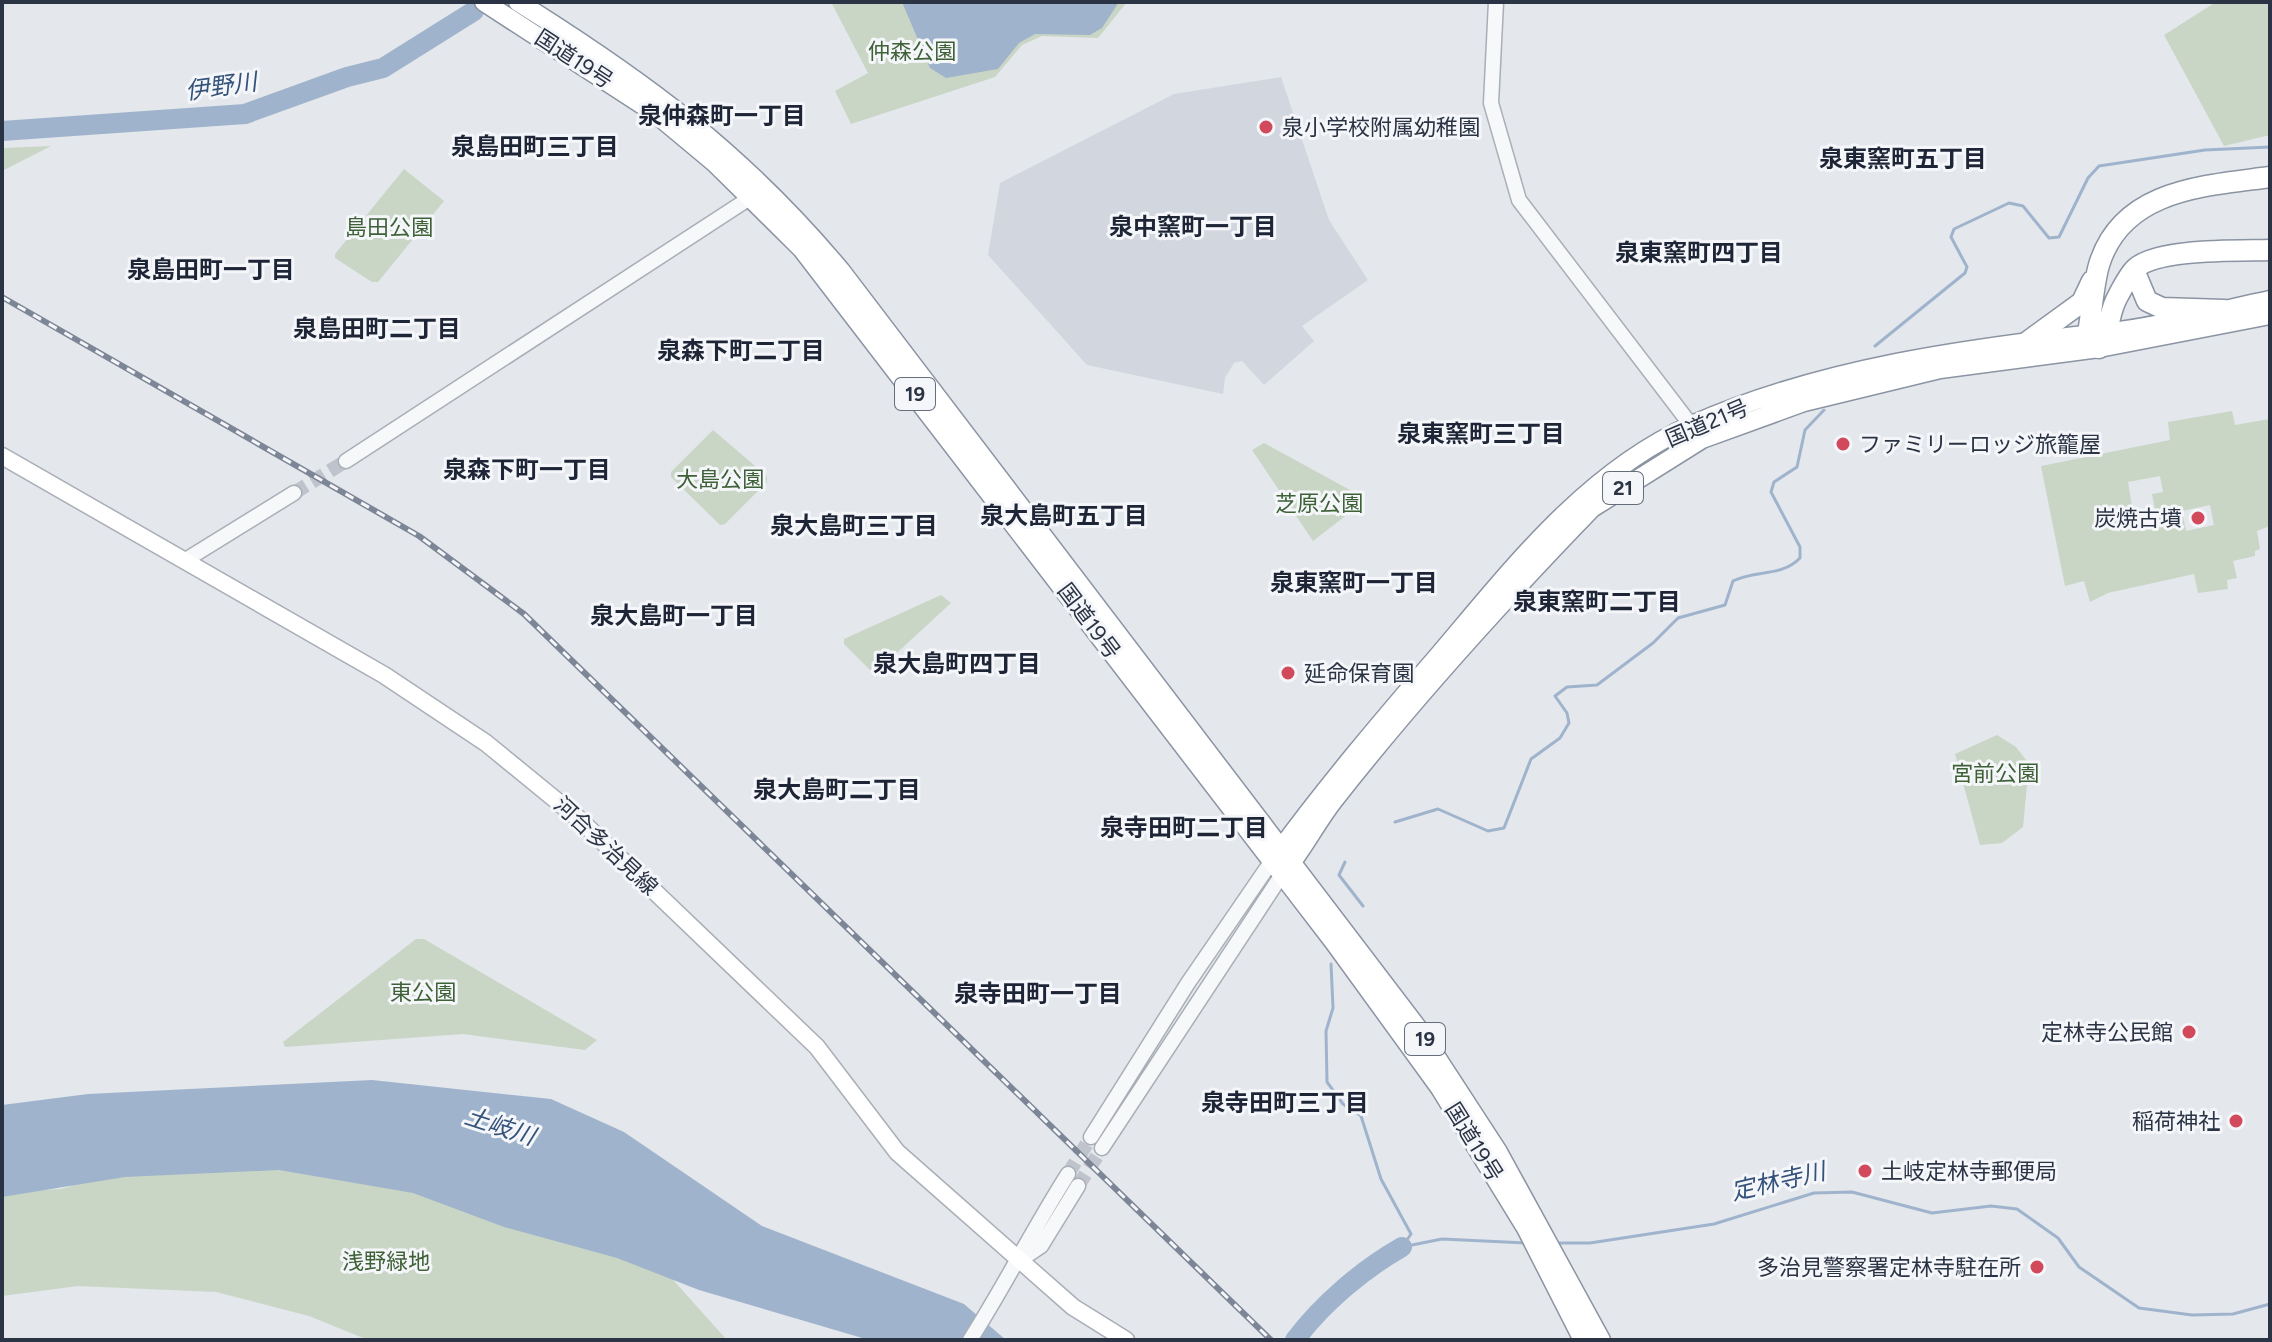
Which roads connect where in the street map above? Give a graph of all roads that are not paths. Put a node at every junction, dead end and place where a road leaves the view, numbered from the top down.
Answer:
1 (484, 2) edge
2 (518, 2) edge
3 (1496, 2) edge
4 (2270, 177) edge
5 (758, 192) junction
6 (2270, 250) edge
7 (2099, 265) junction
8 (2134, 270) junction
9 (2270, 300) edge
10 (2224, 310) junction
11 (2270, 315) edge
12 (2099, 338) junction
13 (2023, 345) junction
14 (1696, 432) junction
15 (2, 456) edge
16 (346, 461) tunnel mouth
17 (294, 493) tunnel mouth
18 (184, 561) junction
19 (1281, 862) junction
20 (1096, 1142) tunnel mouth
21 (1073, 1180) tunnel mouth
22 (1019, 1261) junction
23 (1555, 1269) junction
24 (970, 1340) edge
25 (1126, 1340) edge
26 (1583, 1340) edge
27 (1601, 1340) edge

1 - 5 highway, 国道19号 / 19
2 - 5 highway, 国道19号 / 19
3 - 14 street
4 - 7 highway
5 - 16 street
5 - 19 highway, 国道19号 / 19
6 - 8 highway
7 - 12 highway
7 - 13 highway
8 - 10 highway
8 - 12 highway
9 - 10 highway, 国道21号 / 21
10 - 12 highway, 国道21号 / 21
11 - 12 highway, 国道21号 / 21
12 - 13 highway, 国道21号 / 21
12 - 14 highway, 国道21号 / 21
13 - 14 highway, 国道21号 / 21
14 - 19 highway, 国道21号 / 21
15 - 18 main road, 河合多治見線
17 - 18 street
18 - 22 main road, 河合多治見線
19 - 20 street
19 - 23 highway, 国道19号 / 19
21 - 22 street
22 - 24 street
22 - 25 main road, 河合多治見線
23 - 26 highway, 国道19号 / 19
23 - 27 highway, 国道19号 / 19

